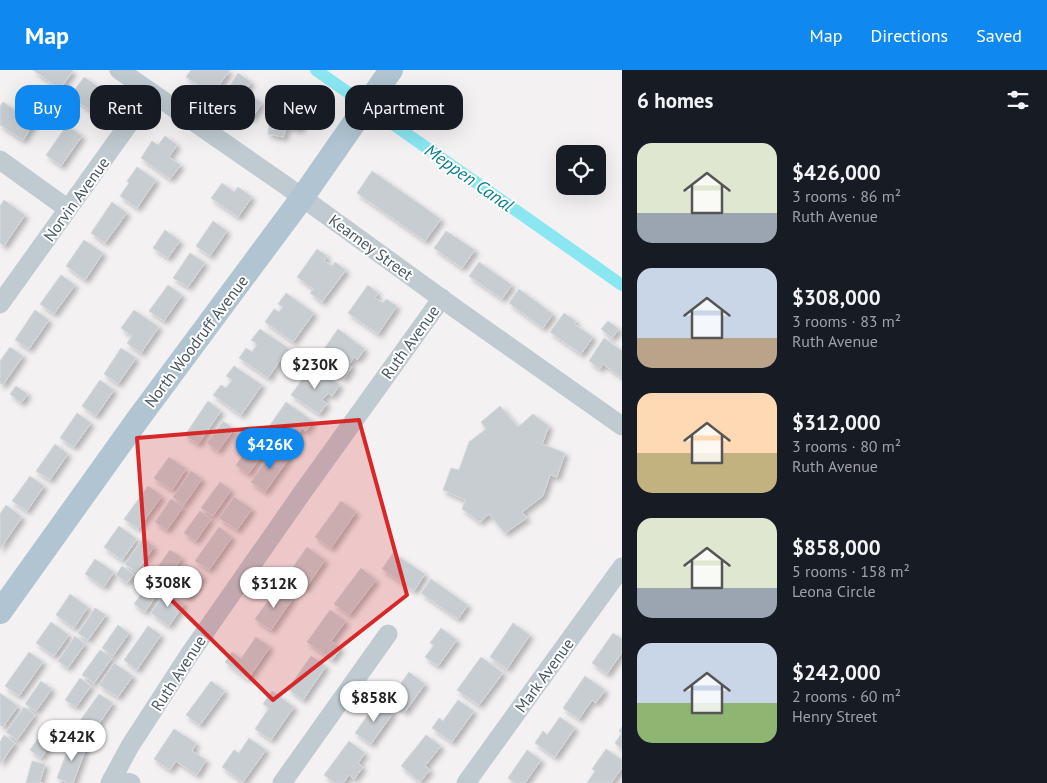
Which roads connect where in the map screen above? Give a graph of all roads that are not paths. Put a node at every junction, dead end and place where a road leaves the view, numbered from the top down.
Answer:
1 (119, 70) edge
2 (391, 70) edge
3 (141, 85) edge
4 (161, 99) edge
5 (125, 130) edge
6 (0, 160) edge
7 (302, 198) junction
8 (68, 209) junction
9 (442, 298) junction
10 (0, 304) edge
11 (622, 426) edge
12 (622, 567) edge
13 (0, 612) edge
14 (388, 634) dead end
15 (111, 781) edge
16 (131, 783) edge
17 (282, 783) edge
18 (466, 783) edge

1 - 3 street, Kearney Street
2 - 7 main road, North Woodruff Avenue
4 - 7 street, Kearney Street
5 - 8 street, Norvin Avenue
6 - 8 street
7 - 9 street, Kearney Street
7 - 13 main road, North Woodruff Avenue
8 - 10 street, Norvin Avenue
9 - 11 street, Kearney Street
9 - 15 street, Ruth Avenue
12 - 18 street, Mark Avenue
14 - 17 street
15 - 16 street

